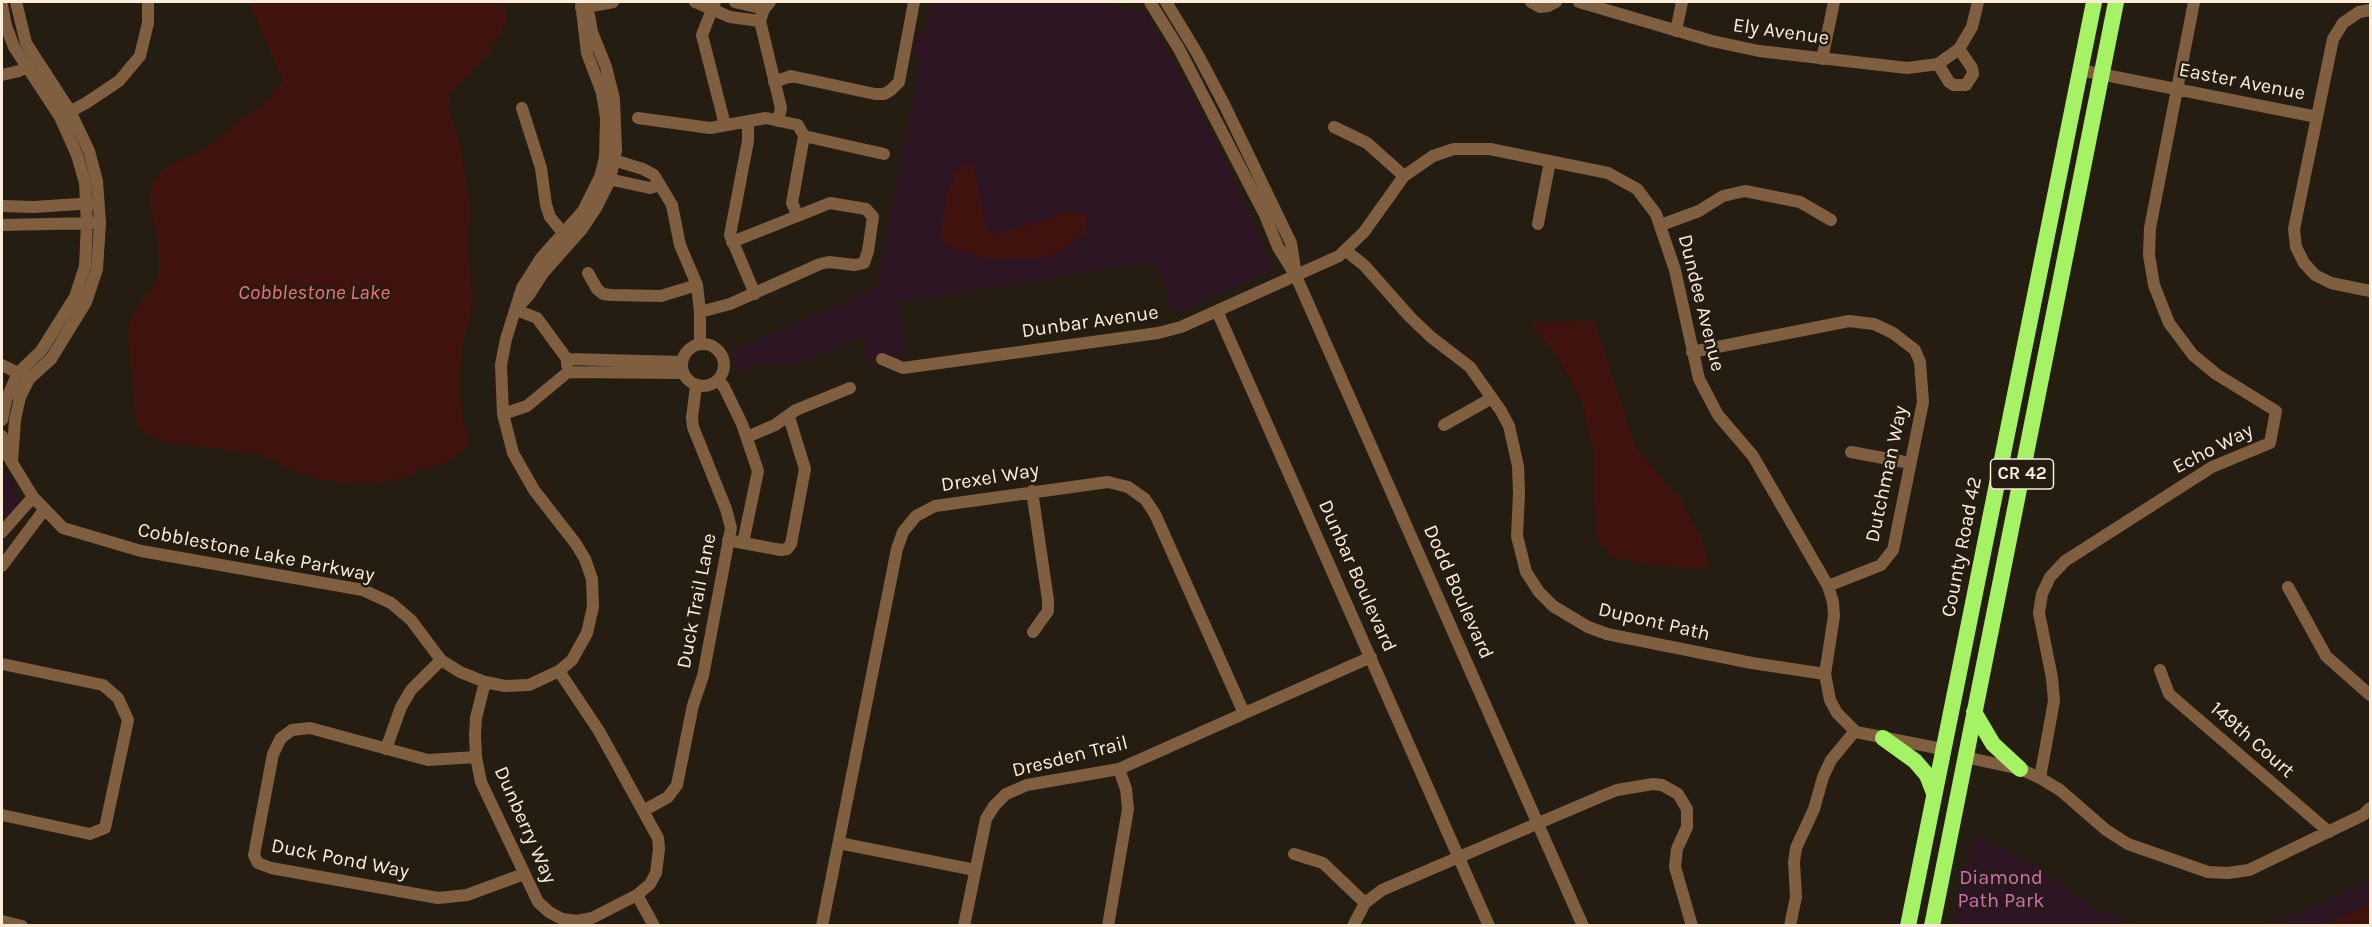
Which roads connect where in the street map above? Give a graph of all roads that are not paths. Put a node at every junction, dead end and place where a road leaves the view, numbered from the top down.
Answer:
1 (16, 2) edge
2 (148, 2) edge
3 (613, 2) edge
4 (695, 2) edge
5 (735, 2) edge
6 (914, 2) edge
7 (1150, 2) edge
8 (1166, 2) edge
9 (1531, 2) edge
10 (1556, 2) edge
11 (1579, 2) edge
12 (1682, 2) edge
13 (1834, 2) edge
14 (1978, 2) edge
15 (2094, 2) edge
16 (2116, 2) edge
17 (2194, 2) edge
18 (585, 4) edge
19 (2, 5) edge
20 (714, 6) edge
21 (765, 10) edge
22 (2370, 10) edge
23 (1676, 31) junction
24 (1959, 49) junction
25 (1822, 59) junction
26 (31, 64) junction
27 (1938, 64) junction
28 (2080, 70) junction
29 (2, 75) edge
30 (2102, 75) junction
31 (774, 81) junction
32 (2176, 89) junction
33 (522, 108) dead end
34 (65, 114) junction
35 (2317, 117) junction
36 (638, 118) dead end
37 (778, 121) junction
38 (748, 123) junction
39 (725, 125) junction
40 (1334, 127) dead end
41 (804, 136) junction
42 (884, 154) dead end
43 (610, 158) junction
44 (1550, 161) junction
45 (1404, 176) junction
46 (605, 178) junction
47 (658, 185) junction
48 (92, 203) junction
49 (2, 206) edge
50 (798, 216) junction
51 (1831, 220) dead end
52 (94, 223) junction
53 (1538, 224) dead end
54 (2, 225) edge
55 (1661, 225) junction
56 (567, 239) junction
57 (732, 242) junction
58 (1346, 251) junction
59 (588, 273) dead end
60 (1296, 276) junction
61 (697, 285) junction
62 (2370, 291) edge
63 (755, 294) junction
64 (516, 309) junction
65 (1217, 311) junction
66 (700, 312) junction
67 (700, 344) junction
68 (1692, 352) junction
69 (567, 359) junction
70 (882, 359) dead end
71 (2, 365) edge
72 (683, 368) junction
73 (568, 372) junction
74 (24, 376) junction
75 (718, 380) junction
76 (696, 386) junction
77 (850, 388) dead end
78 (1492, 398) junction
79 (503, 414) junction
80 (789, 417) junction
81 (2, 420) edge
82 (1444, 425) dead end
83 (2, 436) edge
84 (747, 436) junction
85 (1851, 452) dead end
86 (1910, 463) junction
87 (7, 464) edge
88 (1032, 491) junction
89 (33, 497) junction
90 (44, 510) junction
91 (2, 532) edge
92 (728, 540) junction
93 (743, 543) junction
94 (2, 566) edge
95 (1828, 586) junction
96 (2288, 587) dead end
97 (1033, 633) dead end
98 (1371, 657) junction
99 (441, 660) junction
100 (2, 664) edge
101 (2160, 670) dead end
102 (559, 671) junction
103 (1825, 674) junction
104 (485, 682) junction
105 (2370, 695) edge
106 (1974, 712) junction
107 (1244, 713) junction
108 (1949, 716) junction
109 (1855, 731) junction
110 (1883, 738) junction
111 (386, 749) junction
112 (1942, 749) junction
113 (476, 757) junction
114 (1965, 757) junction
115 (1119, 769) junction
116 (2020, 769) junction
117 (2040, 778) junction
118 (1960, 785) junction
119 (1934, 793) junction
120 (2370, 808) edge
121 (643, 811) junction
122 (2, 815) edge
123 (1539, 823) junction
124 (2329, 832) junction
125 (838, 843) junction
126 (1294, 854) dead end
127 (1460, 857) junction
128 (975, 870) junction
129 (525, 874) junction
130 (637, 895) junction
131 (1365, 903) junction
132 (2, 921) edge
133 (594, 922) edge
134 (22, 926) edge
135 (654, 926) edge
136 (822, 926) edge
137 (964, 926) edge
138 (1108, 926) edge
139 (1353, 926) edge
140 (1489, 926) edge
141 (1583, 926) edge
142 (1692, 926) edge
143 (1790, 926) edge
144 (1908, 926) edge
145 (1932, 926) edge

1 - 26 street
2 - 34 street
3 - 18 street
4 - 20 street
5 - 21 street
6 - 31 street
7 - 60 street
8 - 60 street
9 - 10 street
11 - 23 street, Ely Avenue
12 - 23 street
13 - 25 street
14 - 24 street, Ely Avenue
15 - 28 highway, County Road 42 / CR 42
16 - 30 highway, CR 42
17 - 32 street, Echo Way
18 - 43 street, Cobblestone Lake Parkway
19 - 26 street
20 - 21 street
20 - 39 street
21 - 31 street
22 - 35 street
23 - 25 street, Ely Avenue
24 - 27 street, Ely Avenue
24 - 27 street
25 - 27 street, Ely Avenue
26 - 29 street
26 - 34 street
28 - 30 street, Easter Avenue
28 - 108 highway, County Road 42 / CR 42
30 - 32 street, Easter Avenue
30 - 106 highway, CR 42
31 - 37 street
32 - 35 street, Easter Avenue
32 - 117 street, Echo Way
33 - 56 street
34 - 48 street
35 - 62 street, Easter Avenue
36 - 39 street
37 - 38 street
37 - 41 street
38 - 39 street
38 - 57 street
40 - 45 street
41 - 42 street
41 - 50 street
43 - 46 street, Cobblestone Lake Parkway
43 - 47 street
44 - 45 street, Dundee Avenue
44 - 53 street
44 - 55 street, Dundee Avenue
45 - 58 street, Dundee Avenue
46 - 47 street
46 - 56 street, Cobblestone Lake Parkway
47 - 61 street
48 - 49 street
48 - 52 street
50 - 57 street
50 - 63 street
51 - 55 street
52 - 54 street
52 - 74 street
55 - 68 street, Dundee Avenue
56 - 64 street, Cobblestone Lake Parkway
57 - 63 street
58 - 60 street, Dundee Avenue
58 - 78 street, Dupont Path
59 - 61 street
60 - 65 street, Dunbar Avenue
60 - 123 street, Dodd Boulevard
61 - 66 street
63 - 66 street
64 - 69 street
64 - 79 street, Cobblestone Lake Parkway
65 - 70 street, Dunbar Avenue
65 - 98 street, Dunbar Boulevard
66 - 67 street
67 - 72 street
67 - 75 street
68 - 86 street, Dutchman Way
68 - 95 street, Dundee Avenue
69 - 72 street
69 - 73 street
71 - 74 street
72 - 73 street
72 - 76 street
73 - 79 street
74 - 81 street
74 - 87 street
75 - 76 street
75 - 84 street
76 - 92 street, Duck Trail Lane
77 - 80 street
78 - 82 street
78 - 103 street, Dupont Path
79 - 102 street, Cobblestone Lake Parkway
80 - 84 street
80 - 93 street
83 - 87 street, Cobblestone Lake Parkway
84 - 93 street
85 - 86 street
86 - 95 street, Dutchman Way
87 - 89 street, Cobblestone Lake Parkway
88 - 97 street
88 - 107 street, Drexel Way
88 - 125 street, Drexel Way
89 - 90 street, Cobblestone Lake Parkway
89 - 91 street
90 - 94 street
90 - 99 street, Cobblestone Lake Parkway
92 - 93 street
92 - 121 street, Duck Trail Lane
95 - 103 street, Dundee Avenue
96 - 105 street
98 - 107 street, Dresden Trail
98 - 127 street, Dunbar Boulevard
99 - 104 street, Cobblestone Lake Parkway
99 - 111 street
100 - 122 street
101 - 124 street, 149th Court
102 - 104 street, Cobblestone Lake Parkway
102 - 121 street, Dunberry Way
103 - 109 street, Dundee Avenue
104 - 113 street, Dunberry Way
106 - 114 highway, CR 42
106 - 116 highway
107 - 115 street, Dresden Trail
108 - 112 highway, County Road 42 / CR 42
108 - 114 highway
109 - 110 street
109 - 143 street
110 - 112 street
110 - 119 highway
111 - 113 street, Duck Pond Way
111 - 129 street, Duck Pond Way
112 - 118 highway
112 - 119 highway, County Road 42 / CR 42
113 - 129 street, Dunberry Way
114 - 116 street
114 - 118 highway, CR 42
115 - 128 street, Dresden Trail
115 - 138 street
116 - 117 street
117 - 124 street
118 - 145 highway, CR 42
119 - 144 highway, County Road 42 / CR 42
120 - 124 street
121 - 130 street, Dunberry Way
123 - 127 street
123 - 141 street, Dodd Boulevard
123 - 142 street
125 - 128 street
125 - 136 street, Drexel Way
126 - 131 street
127 - 131 street
127 - 140 street, Dunbar Boulevard
128 - 137 street, Dresden Trail
129 - 133 street, Dunberry Way
130 - 133 street, Dunberry Way
130 - 135 street
131 - 139 street
132 - 134 street

